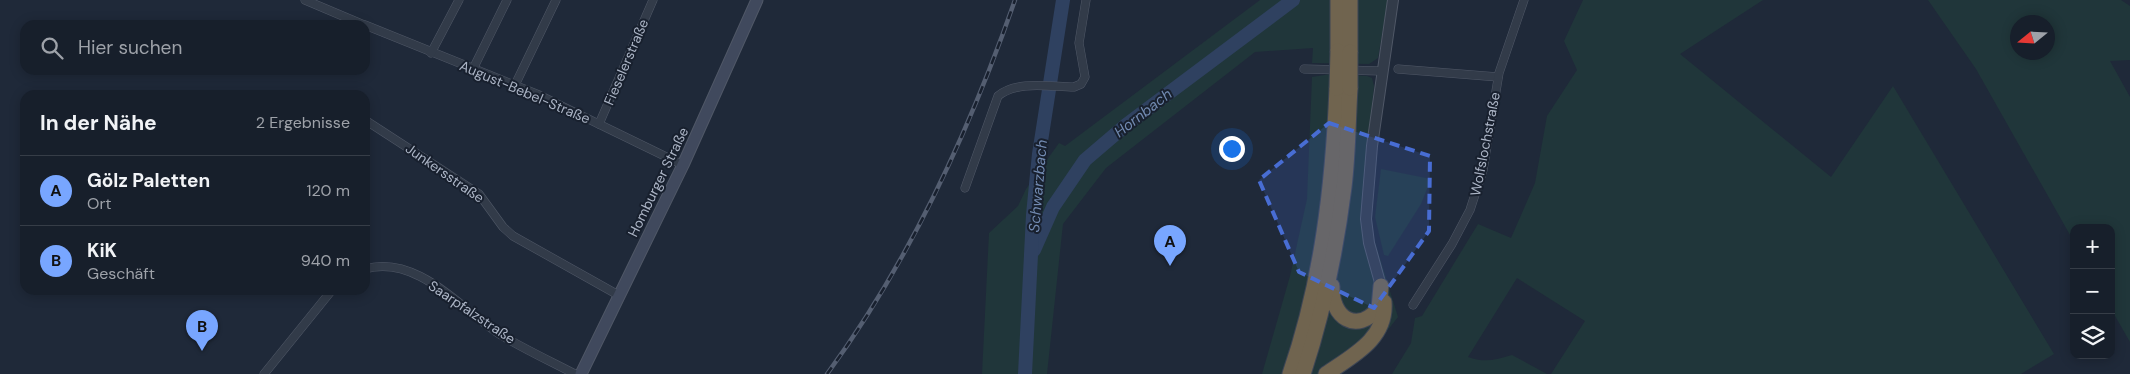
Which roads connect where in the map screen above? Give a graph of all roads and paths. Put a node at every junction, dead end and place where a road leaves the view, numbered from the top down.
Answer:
1 (305, 0) edge
2 (459, 0) edge
3 (507, 0) edge
4 (556, 0) edge
5 (653, 0) edge
6 (757, 0) edge
7 (1086, 0) edge
8 (1338, 0) edge
9 (1350, 0) edge
10 (1393, 0) edge
11 (1524, 0) edge
12 (323, 4) edge
13 (355, 20) edge
14 (370, 27) edge
15 (1344, 52) junction
16 (432, 53) junction
17 (473, 69) junction
18 (1304, 69) dead end
19 (1398, 69) dead end
20 (1382, 71) junction
21 (1498, 77) junction
22 (515, 85) junction
23 (1344, 88) junction
24 (370, 123) edge
25 (599, 124) junction
26 (683, 165) junction
27 (965, 188) dead end
28 (1333, 259) junction
29 (370, 268) edge
30 (1381, 286) junction
31 (328, 295) edge
32 (620, 296) junction
33 (1413, 305) dead end
34 (264, 374) edge
35 (575, 374) edge
36 (581, 374) edge
37 (1290, 374) edge
38 (1304, 374) edge
39 (1326, 374) edge

1 - 12 street, August-Bebel-Straße
2 - 16 street
3 - 17 street
4 - 22 street
5 - 25 street, Fieselerstraße
6 - 26 main road, Homburger Straße
7 - 27 street
8 - 15 highway
9 - 15 highway
10 - 20 street
11 - 21 street, Wolfslochstraße
12 - 13 street, August-Bebel-Straße
14 - 16 street, August-Bebel-Straße
15 - 23 highway, bridge
16 - 17 street, August-Bebel-Straße
17 - 22 street, August-Bebel-Straße
18 - 20 street
19 - 21 street
20 - 30 street
21 - 33 street, Wolfslochstraße
22 - 25 street, August-Bebel-Straße
23 - 28 highway
23 - 37 highway
24 - 32 street, Junkersstraße
25 - 26 street, August-Bebel-Straße
26 - 32 main road, Homburger Straße
28 - 30 highway
28 - 38 highway
29 - 35 street, Saarpfalzstraße
30 - 39 highway
31 - 34 street
32 - 36 main road, Homburger Straße

